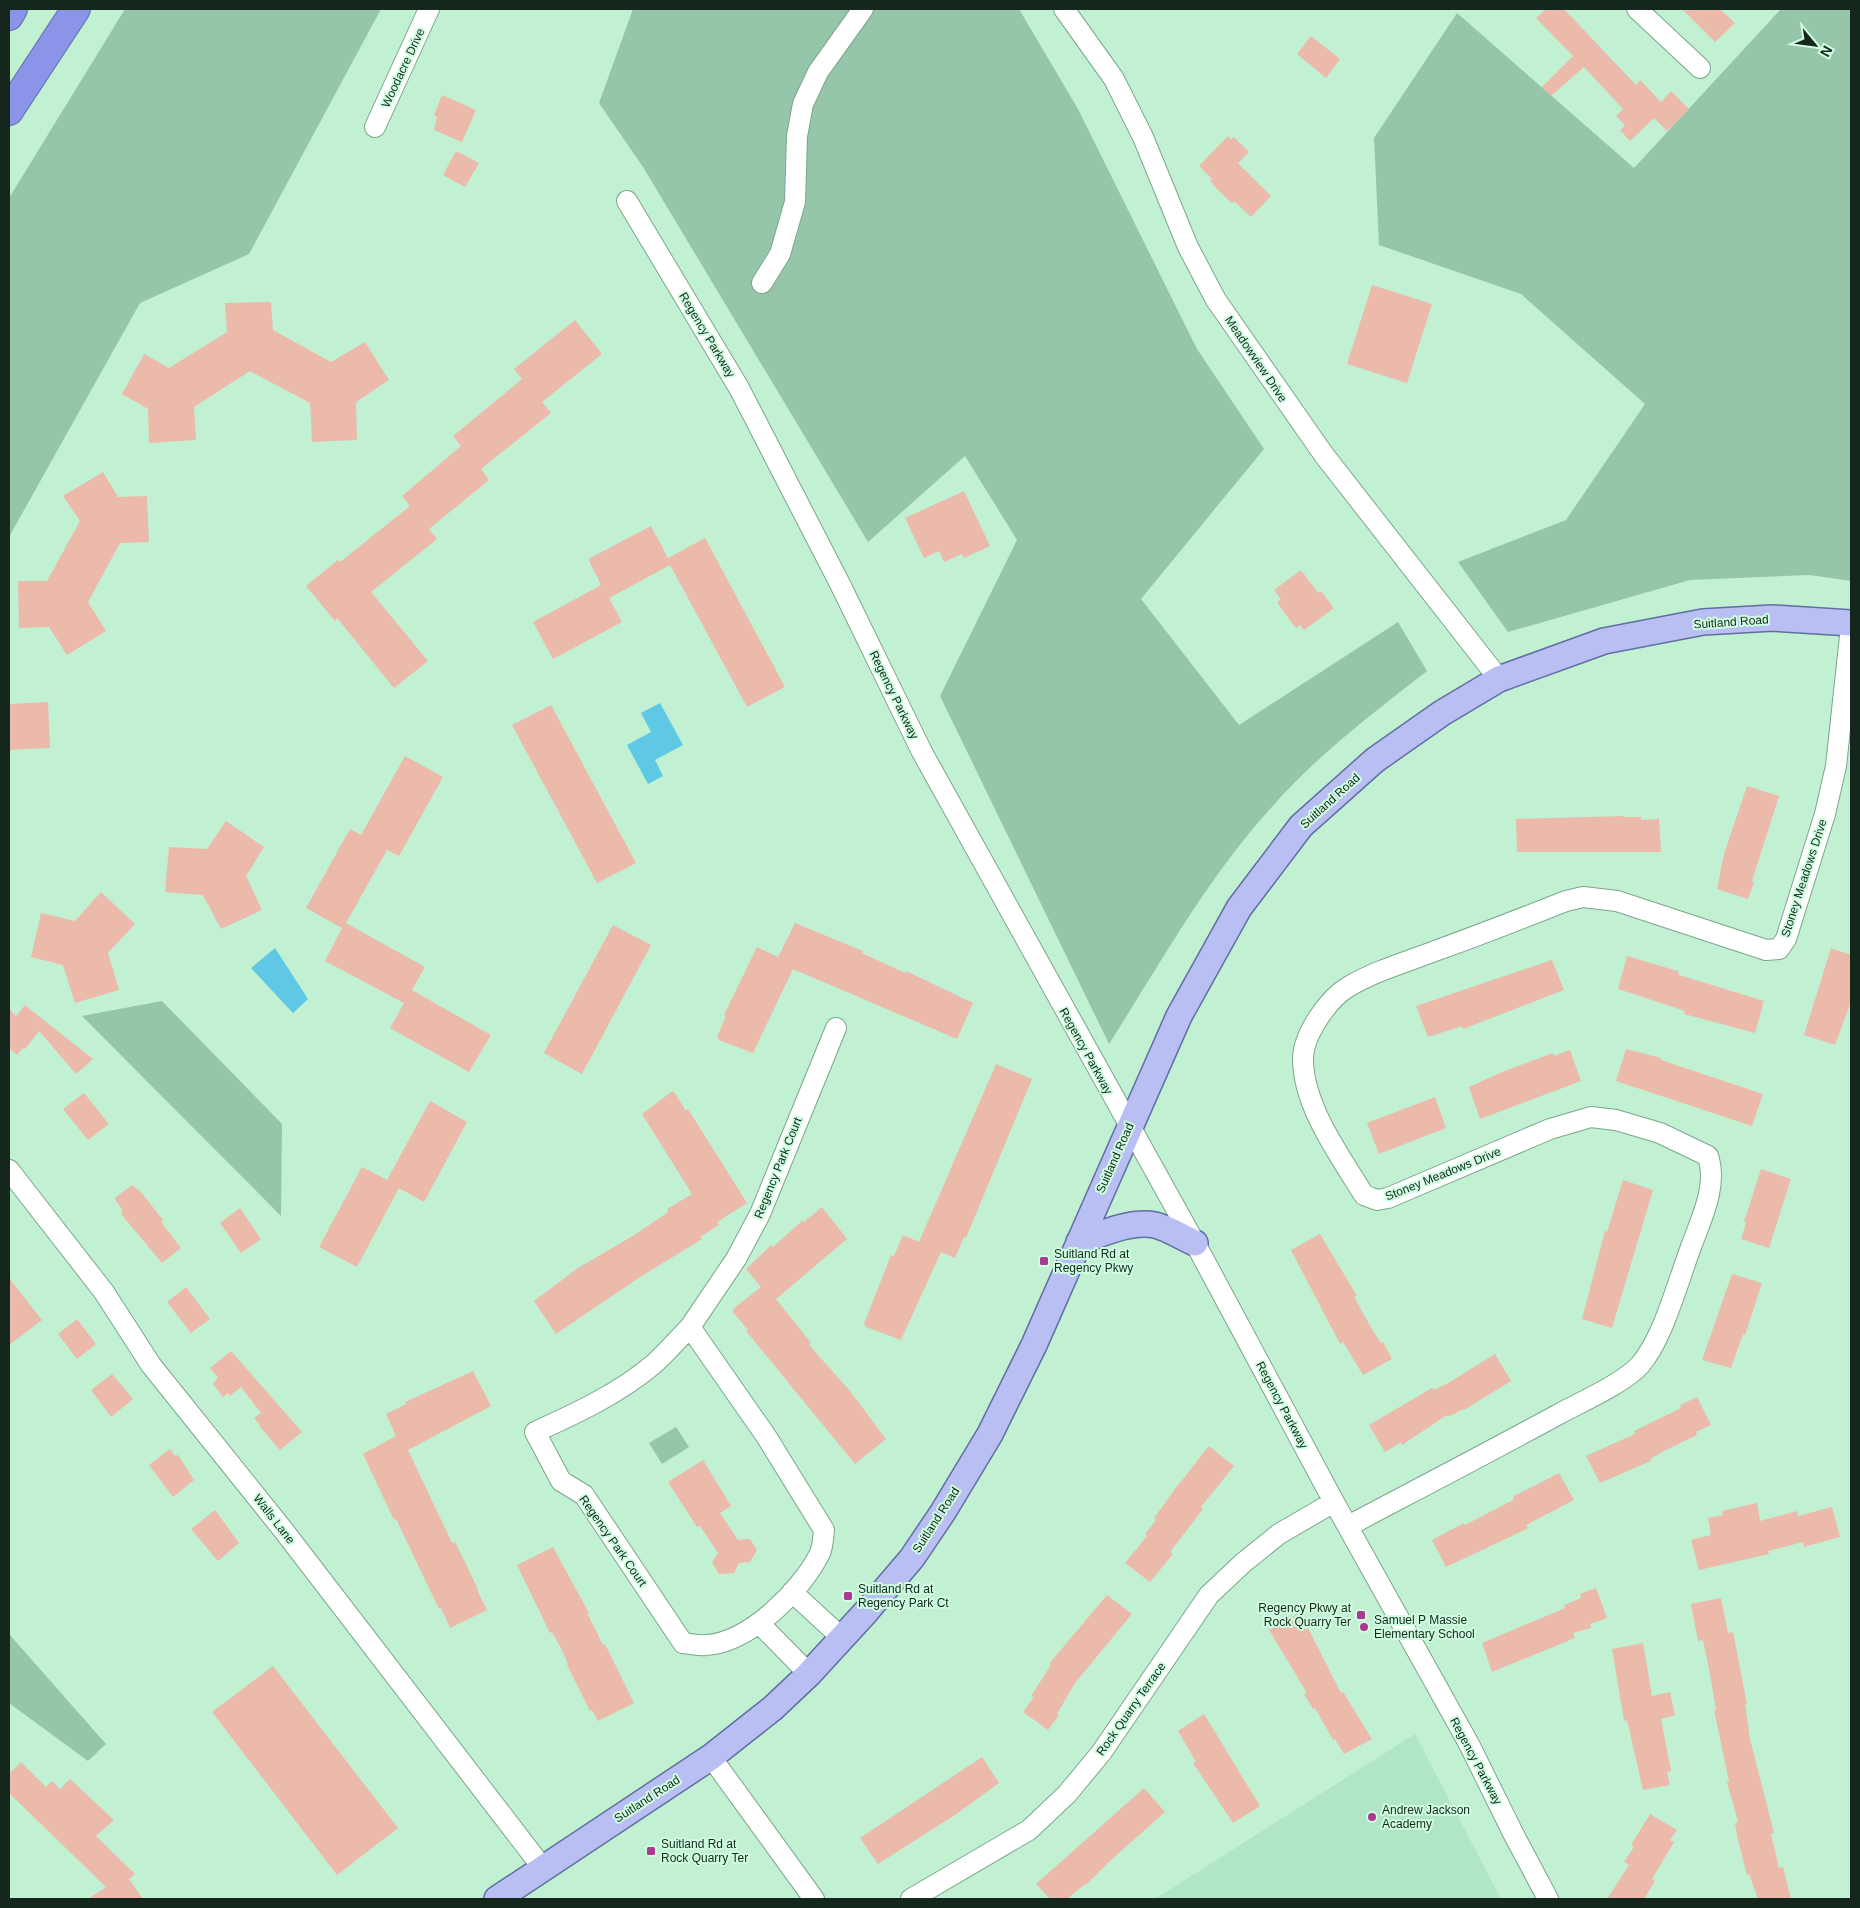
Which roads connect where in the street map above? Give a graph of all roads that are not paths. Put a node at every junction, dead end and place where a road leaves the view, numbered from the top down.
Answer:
1 (13, 9) edge
2 (76, 9) edge
3 (429, 9) edge
4 (863, 9) edge
5 (1064, 9) edge
6 (1637, 9) edge
7 (9, 16) edge
8 (1700, 68) dead end
9 (9, 111) edge
10 (376, 126) dead end
11 (627, 201) dead end
12 (762, 283) dead end
13 (1851, 623) edge
14 (1851, 627) edge
15 (1499, 679) junction
16 (836, 1028) dead end
17 (1129, 1127) junction
18 (9, 1170) edge
19 (1079, 1242) junction
20 (1195, 1243) junction
21 (690, 1327) junction
22 (1334, 1502) junction
23 (1348, 1526) junction
24 (792, 1592) junction
25 (759, 1623) junction
26 (842, 1638) junction
27 (809, 1674) junction
28 (711, 1757) junction
29 (542, 1867) junction
30 (497, 1899) edge
31 (814, 1899) edge
32 (911, 1899) edge
33 (1548, 1899) edge

1 - 7 highway
2 - 9 highway
3 - 10 street, Woodacre Drive
4 - 12 street
5 - 15 street, Meadowview Drive
6 - 8 street
11 - 17 street, Regency Parkway
13 - 15 main road, Suitland Road
14 - 23 street, Stoney Meadows Drive
15 - 17 main road, Suitland Road
16 - 21 street, Regency Park Court
17 - 19 main road, Suitland Road
17 - 20 street, Regency Parkway
18 - 29 street, Walls Lane
19 - 20 main road
19 - 26 main road, Suitland Road
20 - 22 street, Regency Parkway
21 - 24 street, Regency Park Court
21 - 25 street, Regency Park Court
22 - 23 street, Regency Parkway
22 - 32 street, Rock Quarry Terrace
23 - 33 street, Regency Parkway
24 - 25 street, Regency Park Court
24 - 26 street
25 - 27 street
26 - 27 main road, Suitland Road
27 - 28 main road, Suitland Road
28 - 29 main road, Suitland Road
28 - 31 street
29 - 30 main road, Suitland Road

